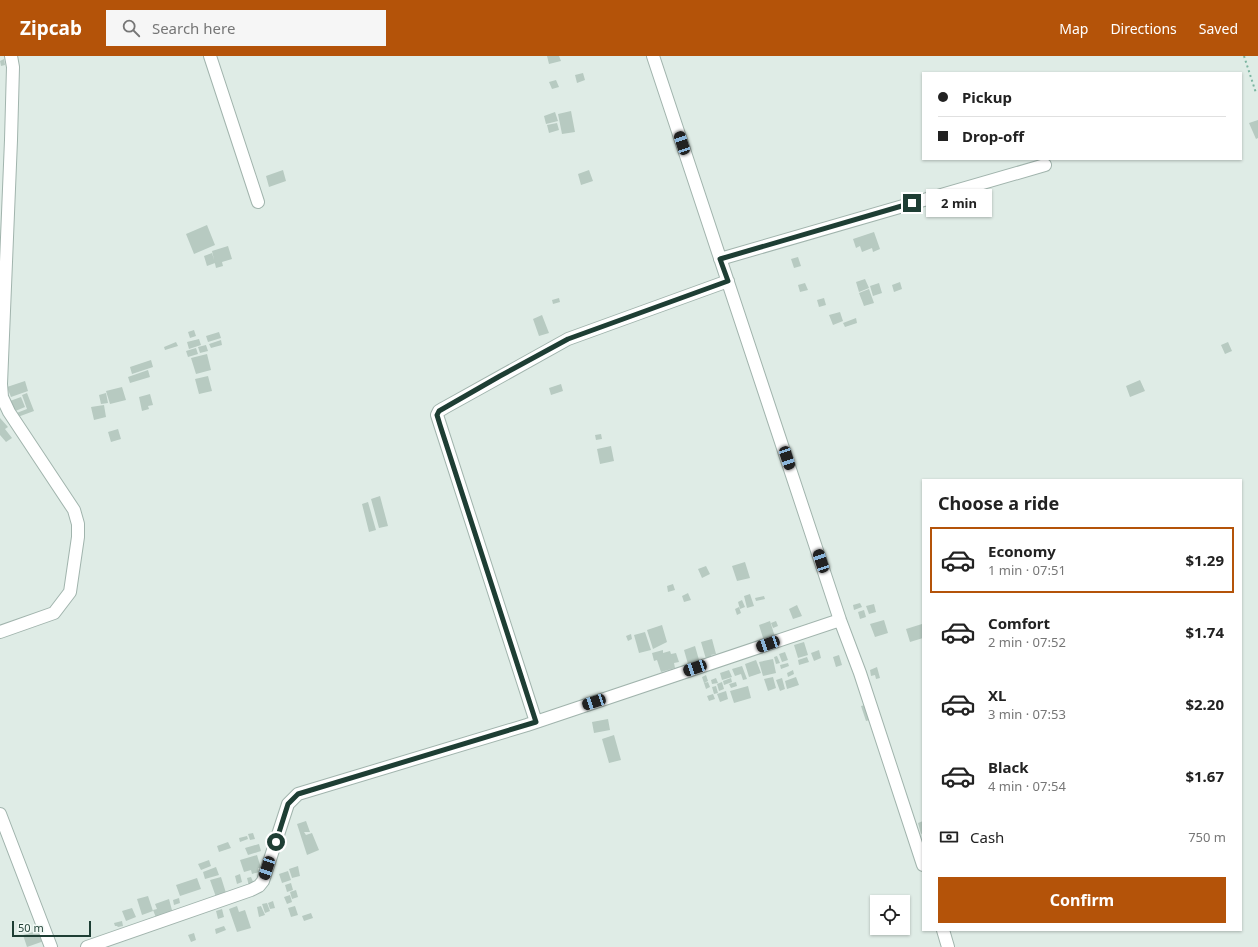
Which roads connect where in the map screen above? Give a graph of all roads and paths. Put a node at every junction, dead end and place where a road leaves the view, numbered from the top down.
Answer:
1 (11, 56) edge
2 (210, 56) edge
3 (653, 56) edge
4 (1244, 56) edge
5 (1256, 93) dead end
6 (1045, 165) dead end
7 (258, 202) dead end
8 (720, 259) junction
9 (728, 281) junction
10 (840, 620) junction
11 (0, 632) edge
12 (536, 722) junction
13 (0, 814) edge
14 (922, 863) edge
15 (943, 931) edge
16 (51, 947) edge
17 (87, 947) edge
18 (948, 947) edge

1 - 11 street
2 - 7 street
3 - 8 street
4 - 5 path
6 - 8 street
8 - 9 street
9 - 10 street
9 - 12 street
10 - 12 street
10 - 14 street
12 - 17 street
13 - 16 street
15 - 18 street

